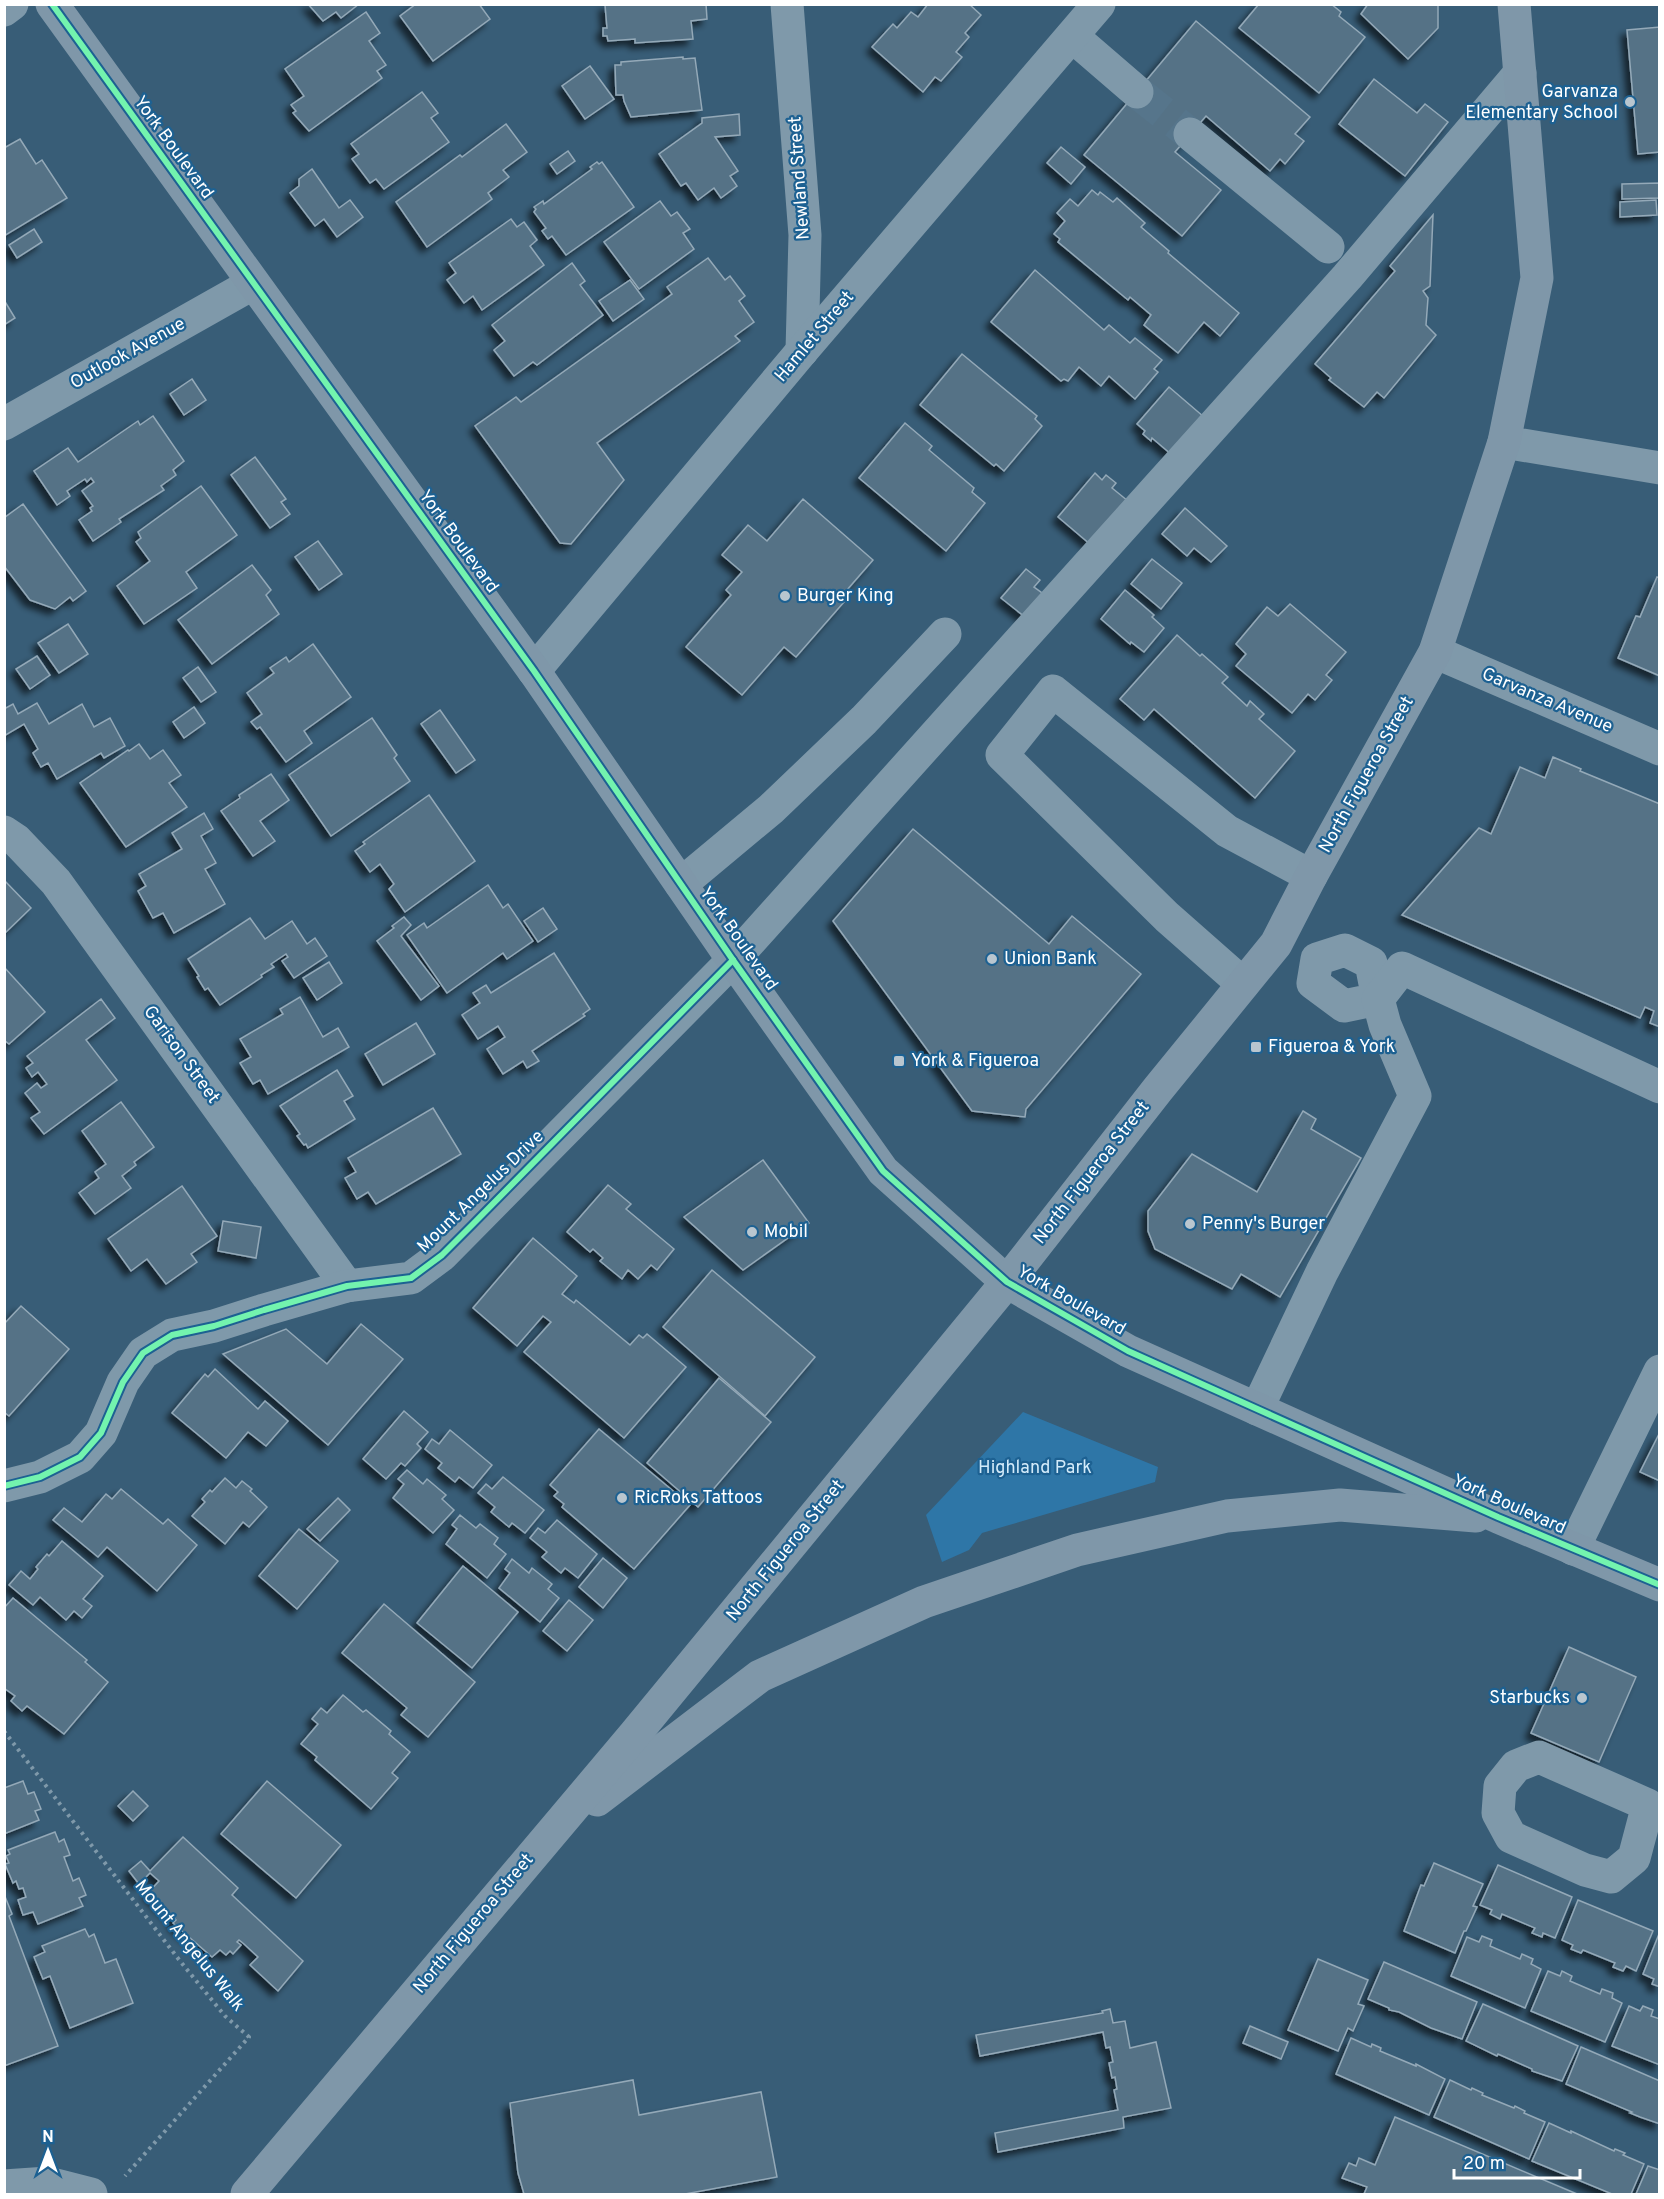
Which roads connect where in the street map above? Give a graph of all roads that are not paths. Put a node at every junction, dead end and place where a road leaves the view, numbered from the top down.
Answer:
1 (12, 4) edge
2 (788, 4) edge
3 (1099, 4) edge
4 (1514, 4) edge
5 (59, 8) edge
6 (4, 9) edge
7 (1072, 36) junction
8 (1520, 73) junction
9 (1137, 92) tunnel mouth
10 (1190, 134) tunnel mouth
11 (1328, 247) dead end
12 (252, 284) junction
13 (802, 351) junction
14 (4, 424) edge
15 (1504, 442) junction
16 (1659, 468) edge
17 (945, 634) dead end
18 (1436, 652) junction
19 (534, 671) junction
20 (1659, 749) edge
21 (4, 832) edge
22 (1311, 876) junction
23 (681, 884) junction
24 (1280, 935) junction
25 (733, 960) junction
26 (1244, 984) junction
27 (1378, 999) junction
28 (1659, 1087) edge
29 (1006, 1282) junction
30 (347, 1286) junction
31 (1659, 1371) edge
32 (1257, 1409) junction
33 (4, 1486) edge
34 (1498, 1517) junction
35 (1573, 1549) junction
36 (1659, 1585) edge
37 (1648, 1805) joint
38 (546, 1839) junction
39 (4, 2186) edge
40 (91, 2194) edge
41 (247, 2194) edge

1 - 6 street
2 - 13 street, Newland Street
3 - 7 street, Hamlet Street
4 - 8 main road, North Figueroa Street
5 - 12 main road, York Boulevard
7 - 9 street
7 - 13 street, Hamlet Street
8 - 15 main road, North Figueroa Street
8 - 25 street, Mount Angelus Drive
10 - 11 street
12 - 14 street, Outlook Avenue
12 - 19 main road, York Boulevard
13 - 19 street, Hamlet Street
15 - 16 street
15 - 18 main road, North Figueroa Street
17 - 23 street
18 - 20 street, Garvanza Avenue
18 - 22 main road, North Figueroa Street
19 - 23 main road, York Boulevard
21 - 30 street, Garison Street
22 - 24 main road, North Figueroa Street
22 - 26 street
23 - 25 main road, York Boulevard
24 - 26 main road, North Figueroa Street
24 - 27 street
25 - 29 main road, York Boulevard
25 - 30 street, Mount Angelus Drive
26 - 29 main road, North Figueroa Street
27 - 28 street
27 - 32 street
29 - 32 main road, York Boulevard
29 - 38 main road, North Figueroa Street
30 - 33 street, Mount Angelus Drive
31 - 35 street
32 - 34 main road, York Boulevard
34 - 35 main road, York Boulevard
34 - 38 main road
35 - 36 main road, York Boulevard
37 - 37 street
38 - 41 main road, North Figueroa Street
39 - 40 street

